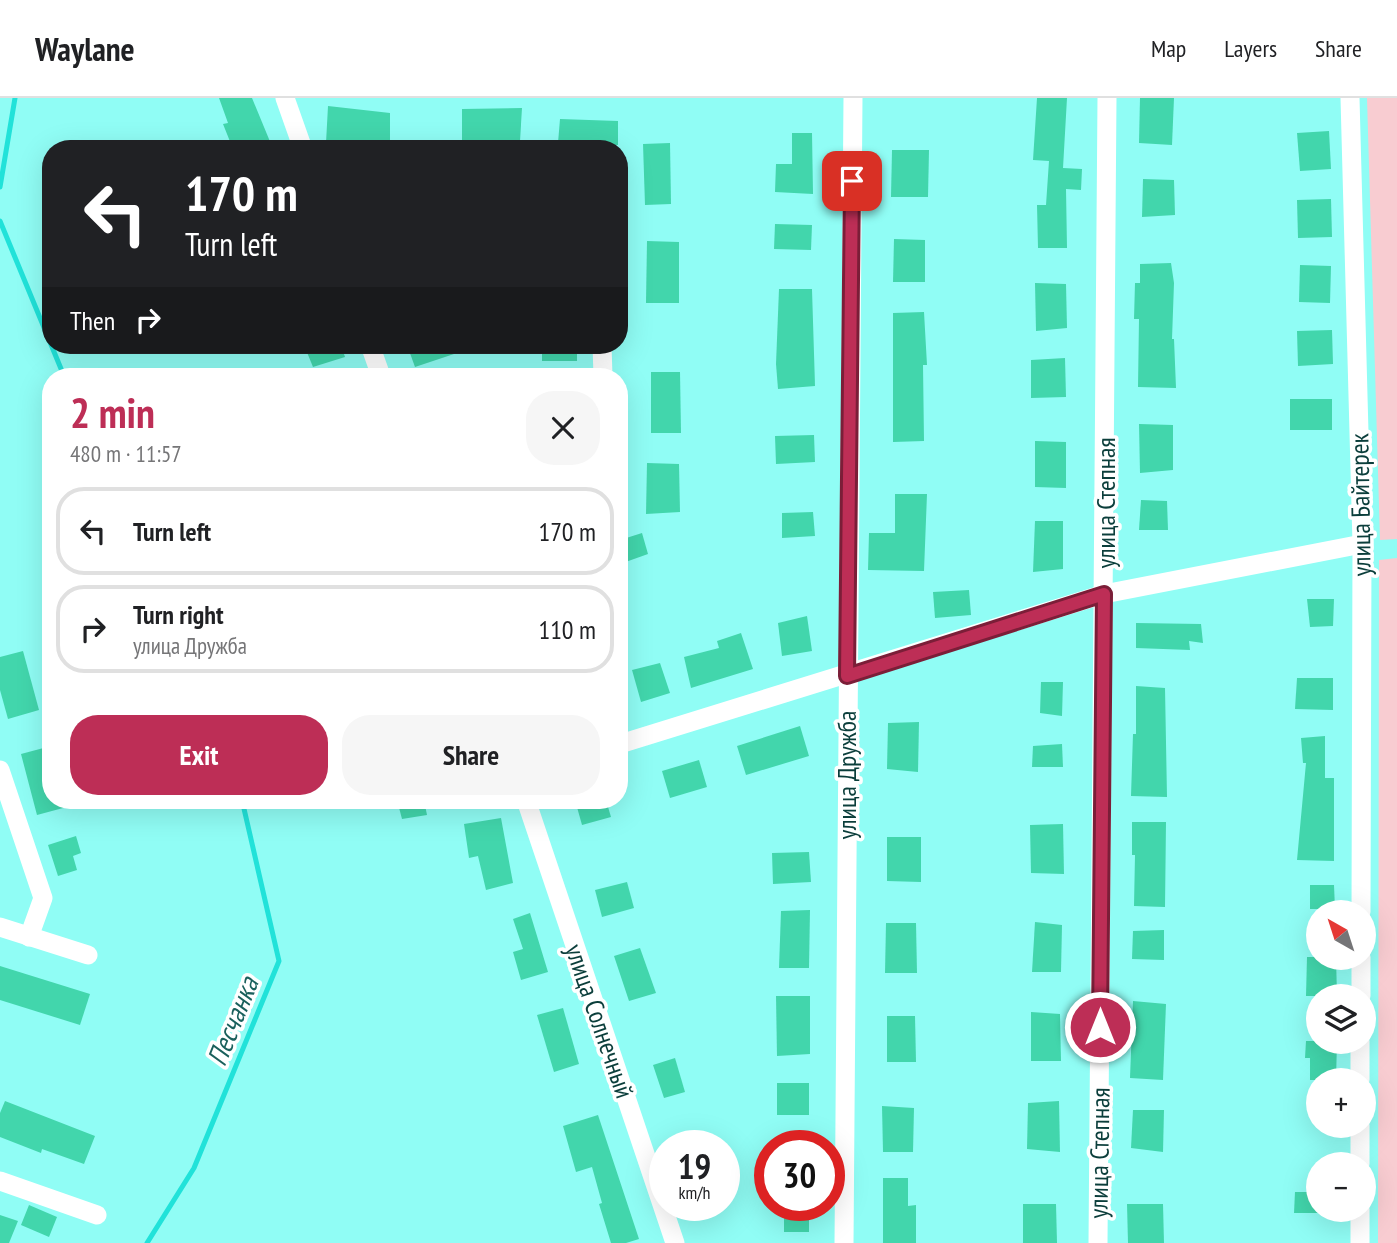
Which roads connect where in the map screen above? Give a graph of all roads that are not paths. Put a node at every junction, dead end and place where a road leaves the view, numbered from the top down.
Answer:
1 (285, 98) edge
2 (853, 98) edge
3 (1107, 98) edge
4 (1350, 98) edge
5 (300, 140) edge
6 (1362, 544) junction
7 (1104, 594) junction
8 (847, 676) junction
9 (628, 742) edge
10 (0, 770) edge
11 (529, 809) edge
12 (1361, 900) edge
13 (0, 928) edge
14 (29, 937) junction
15 (88, 956) dead end
16 (0, 1181) edge
17 (97, 1214) dead end
18 (1360, 1222) edge
19 (675, 1243) edge
20 (844, 1243) edge
21 (1098, 1243) edge
22 (1360, 1243) edge

1 - 5 street
2 - 8 street, улица Дружба
3 - 7 street, улица Степная
4 - 6 street, улица Байтерек
6 - 7 street
6 - 12 street, улица Байтерек
7 - 8 street
7 - 21 street, улица Степная
8 - 9 street
8 - 20 street, улица Дружба
10 - 14 street
11 - 19 street, улица Солнечный
13 - 14 street
14 - 15 street
16 - 17 street
18 - 22 street

